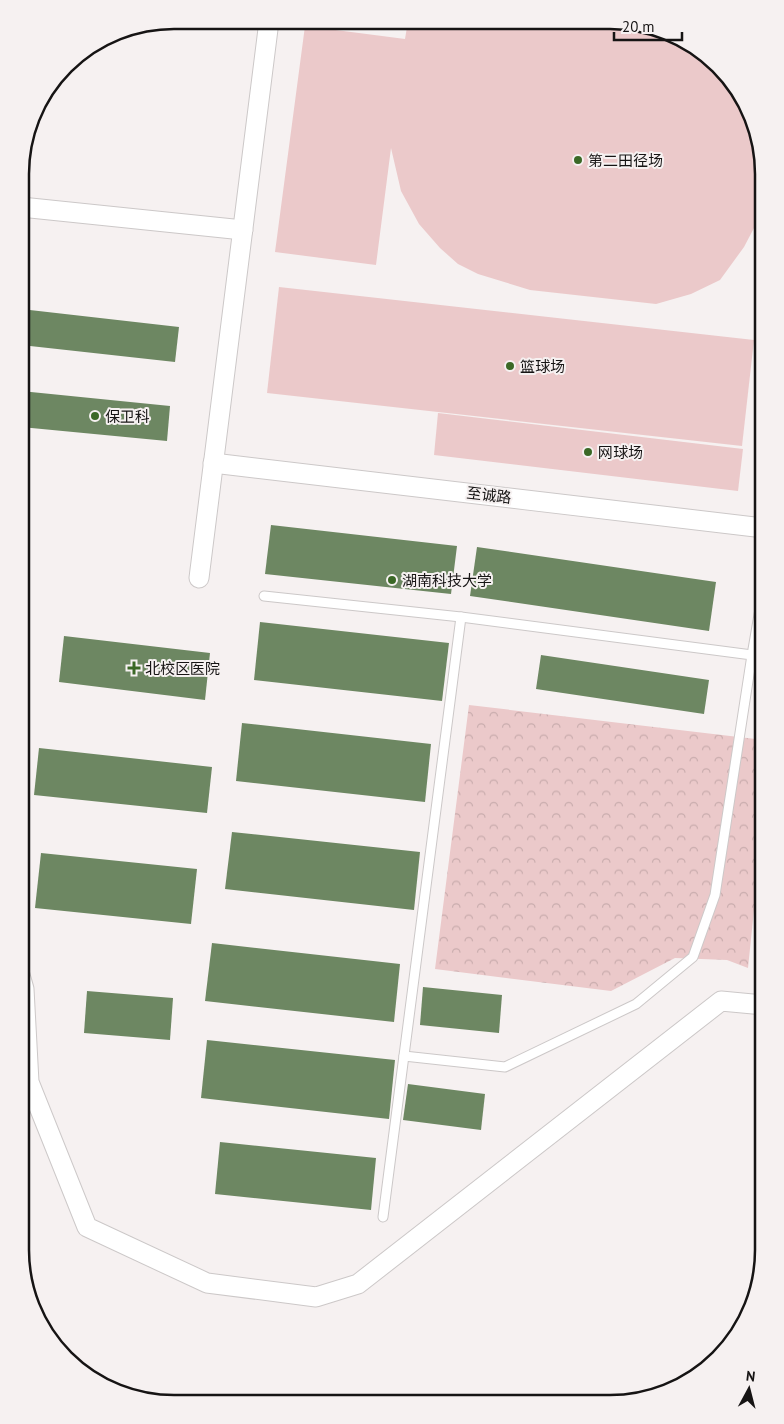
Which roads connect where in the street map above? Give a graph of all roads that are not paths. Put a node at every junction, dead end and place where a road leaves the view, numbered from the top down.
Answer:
1 (268, 29) edge
2 (29, 208) edge
3 (242, 230) junction
4 (213, 463) junction
5 (755, 527) edge
6 (199, 578) dead end
7 (264, 596) dead end
8 (462, 617) junction
9 (755, 638) edge
10 (752, 655) junction
11 (755, 1004) edge
12 (404, 1056) junction
13 (29, 1093) edge
14 (382, 1217) dead end

1 - 3 street
2 - 3 street
3 - 4 street
4 - 5 street, 至诚路
4 - 6 street
7 - 8 lane
8 - 10 lane
8 - 12 lane
9 - 10 lane
10 - 12 lane
11 - 13 street
12 - 14 lane

